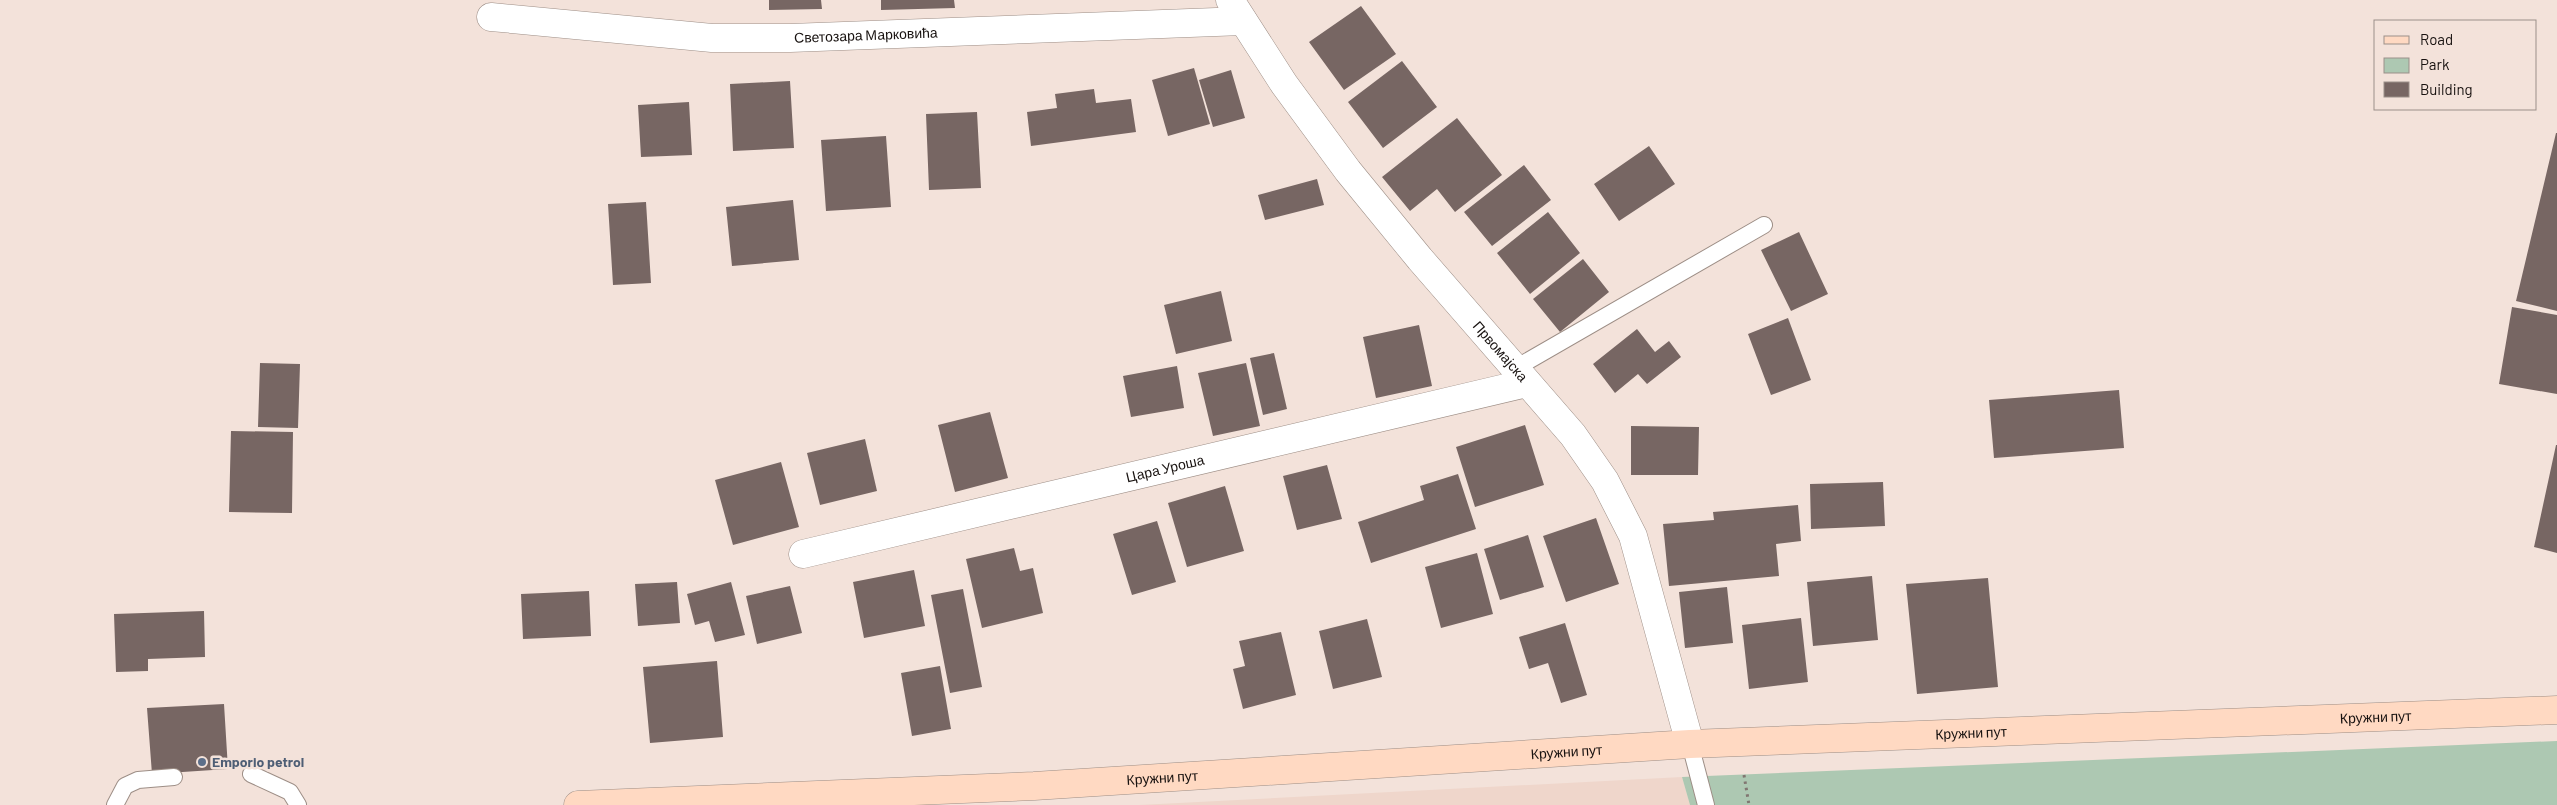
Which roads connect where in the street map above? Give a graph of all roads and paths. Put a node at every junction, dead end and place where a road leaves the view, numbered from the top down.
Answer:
1 (1236, 10) edge
2 (492, 17) dead end
3 (1764, 225) dead end
4 (1521, 376) junction
5 (803, 554) dead end
6 (2557, 710) edge
7 (1690, 744) junction
8 (251, 774) dead end
9 (174, 777) dead end
10 (115, 805) edge
11 (298, 805) edge
12 (578, 805) edge
13 (1706, 805) edge

1 - 2 street, Светозара Марковића
1 - 4 street, Првомајска
3 - 4 lane
4 - 5 street, Цара Уроша
4 - 7 street, Првомајска
6 - 7 main road, Кружни пут
7 - 12 main road, Кружни пут
7 - 13 lane
8 - 11 lane
9 - 10 lane

